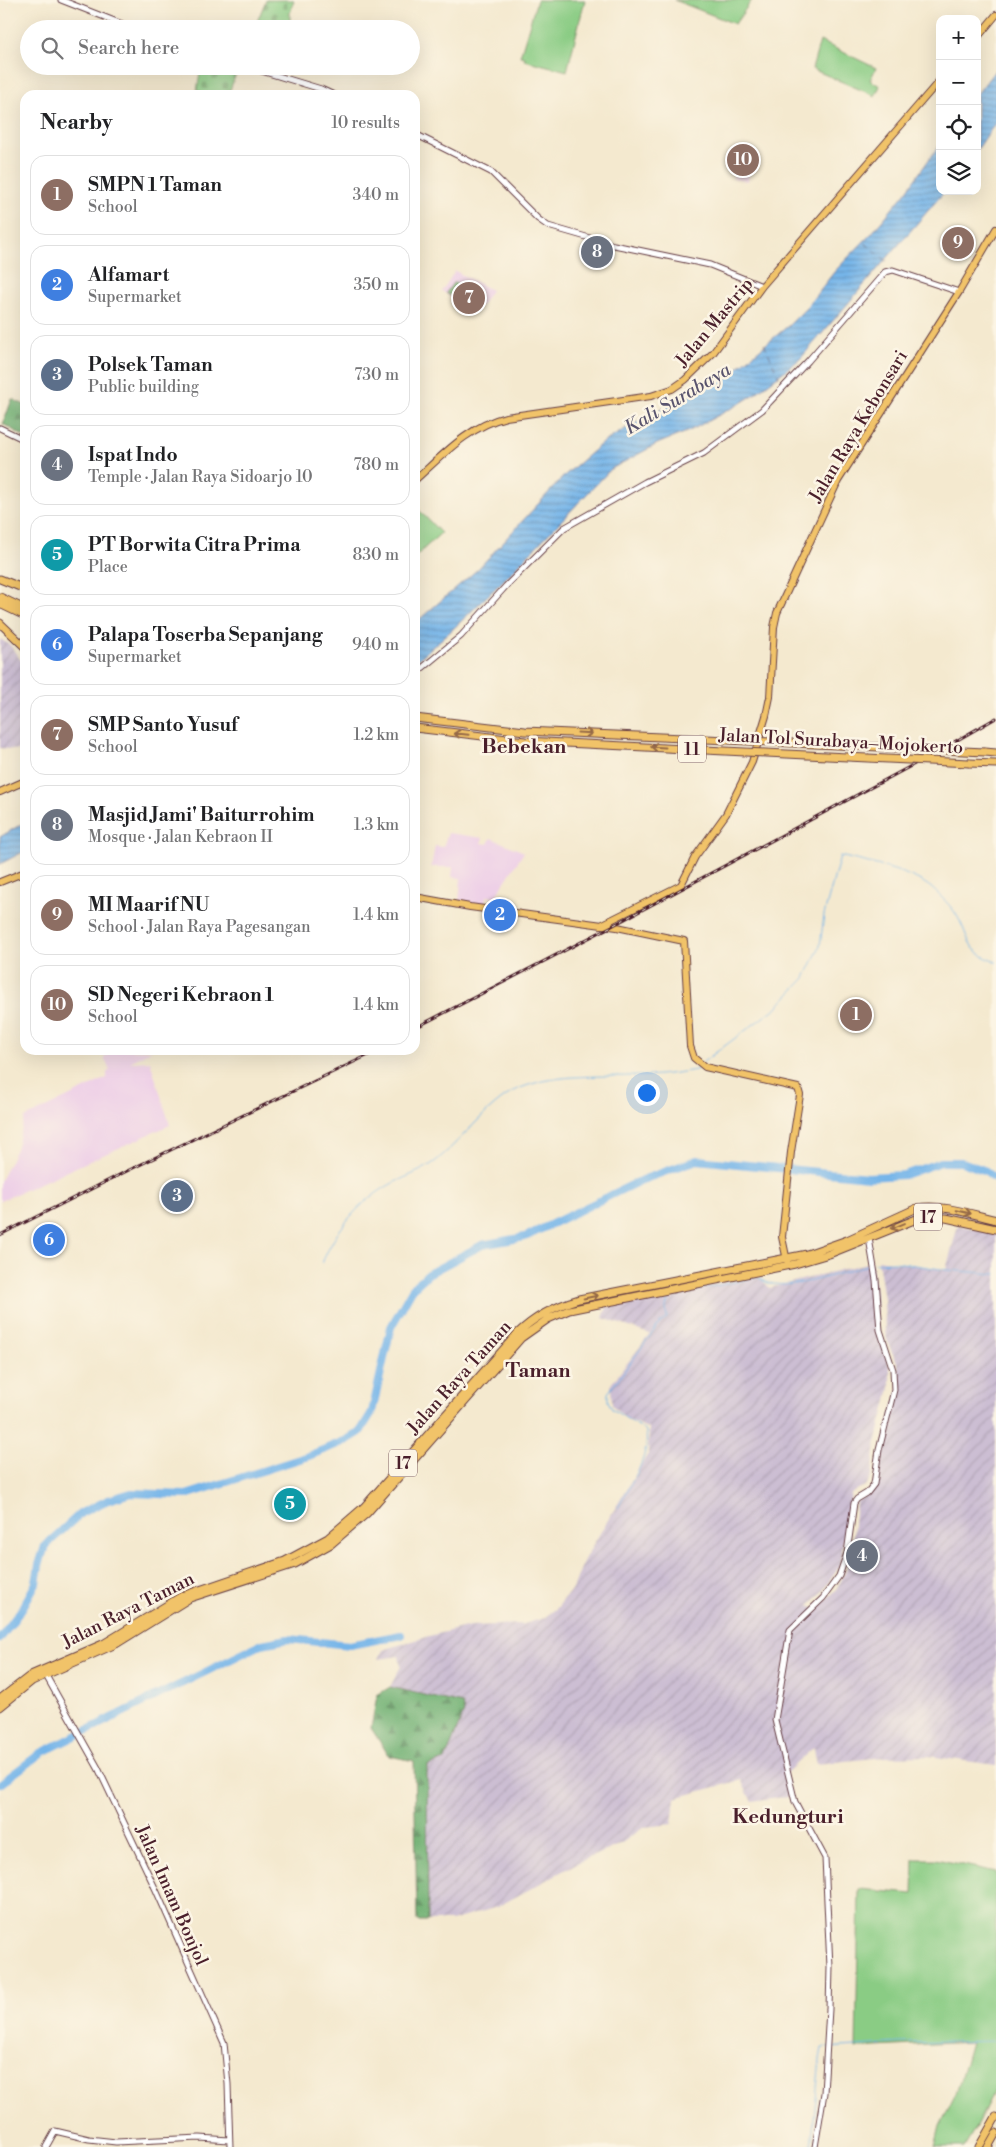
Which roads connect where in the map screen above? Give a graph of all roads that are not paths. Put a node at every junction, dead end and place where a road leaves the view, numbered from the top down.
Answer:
1 (61, 0) edge
2 (996, 15) edge
3 (112, 20) edge
4 (981, 33) edge
5 (274, 75) edge
6 (936, 85) edge
7 (319, 90) edge
8 (420, 136) edge
9 (996, 229) edge
10 (762, 286) junction
11 (959, 292) junction
12 (0, 428) edge
13 (20, 438) edge
14 (420, 476) edge
15 (0, 578) edge
16 (20, 587) edge
17 (0, 597) edge
18 (0, 604) edge
19 (20, 607) edge
20 (20, 614) edge
21 (0, 623) edge
22 (20, 642) edge
23 (420, 670) edge
24 (420, 719) edge
25 (420, 729) edge
26 (990, 749) edge
27 (996, 752) edge
28 (996, 764) edge
29 (20, 783) edge
30 (0, 792) edge
31 (20, 874) edge
32 (0, 882) edge
33 (420, 898) edge
34 (600, 924) junction
35 (996, 1220) edge
36 (996, 1229) edge
37 (869, 1238) junction
38 (790, 1261) junction
39 (44, 1671) junction
40 (0, 1699) edge
41 (0, 1707) edge
42 (996, 2116) edge
43 (996, 2133) edge
44 (229, 2140) junction
45 (46, 2147) edge
46 (230, 2147) edge
47 (815, 2147) edge
48 (979, 2147) edge
49 (988, 2147) edge

1 - 3 street
2 - 4 main road
5 - 7 street
6 - 10 main road, Jalan Mastrip
8 - 10 street
9 - 11 main road, Jalan Raya Kebonsari
10 - 14 main road, Jalan Mastrip
11 - 23 street
11 - 34 main road, Jalan Raya Kebonsari
12 - 13 street
15 - 16 highway
17 - 19 highway
18 - 20 highway
21 - 22 highway
24 -> 26 highway, Jalan Tol Surabaya–Mojokerto / 11, bridge
28 -> 25 highway, Jalan Tol Surabaya–Mojokerto / 11, bridge
26 - 27 highway, 11
29 - 30 main road
31 - 32 main road
33 - 34 main road
34 - 38 main road
38 -> 35 highway, Jalan Raya Taman / 17
36 -> 37 highway, Jalan Raya Taman / 17
37 - 38 highway, Jalan Raya Taman / 17
37 - 47 street
38 - 39 highway, Jalan Raya Taman / 17
39 - 40 highway, Jalan Raya Taman / 17
39 - 41 highway, Jalan Raya Taman / 17
39 - 44 street, Jalan Imam Bonjol
42 - 48 highway
43 - 49 highway
44 - 45 street
44 - 46 street, Jalan Imam Bonjol

